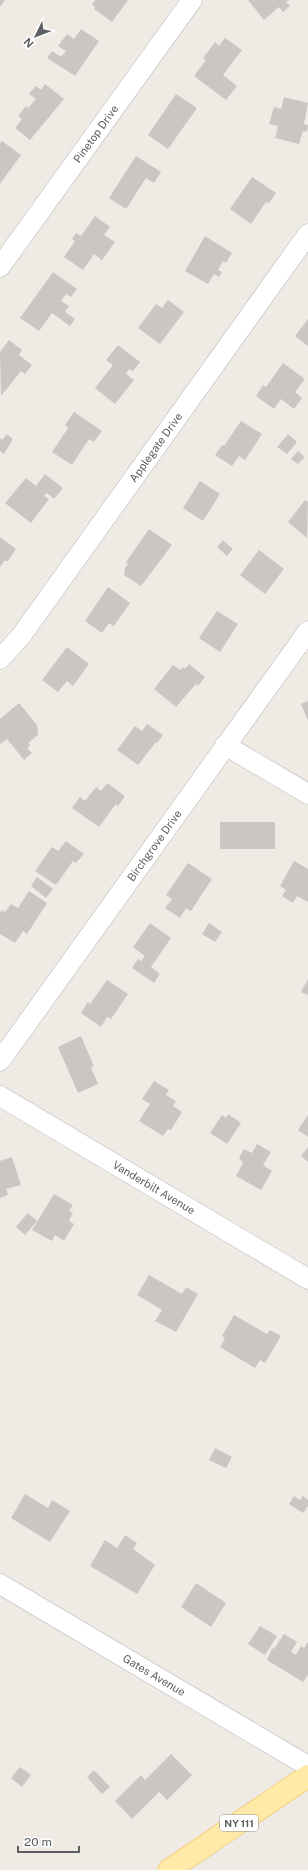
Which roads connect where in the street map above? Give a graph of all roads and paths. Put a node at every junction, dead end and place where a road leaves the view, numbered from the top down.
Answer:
1 (192, 0) edge
2 (308, 234) edge
3 (0, 267) edge
4 (308, 630) edge
5 (0, 659) edge
6 (225, 745) junction
7 (308, 794) edge
8 (0, 1061) edge
9 (0, 1096) edge
10 (308, 1279) edge
11 (0, 1584) edge
12 (308, 1766) edge
13 (308, 1776) edge
14 (169, 1870) edge

1 - 3 street, Pinetop Drive
2 - 5 street, Applegate Drive
4 - 6 street, Birchgrove Drive
6 - 7 street
6 - 8 street, Birchgrove Drive
9 - 10 street, Vanderbilt Avenue
11 - 12 street, Gates Avenue
13 - 14 main road, NY 111

